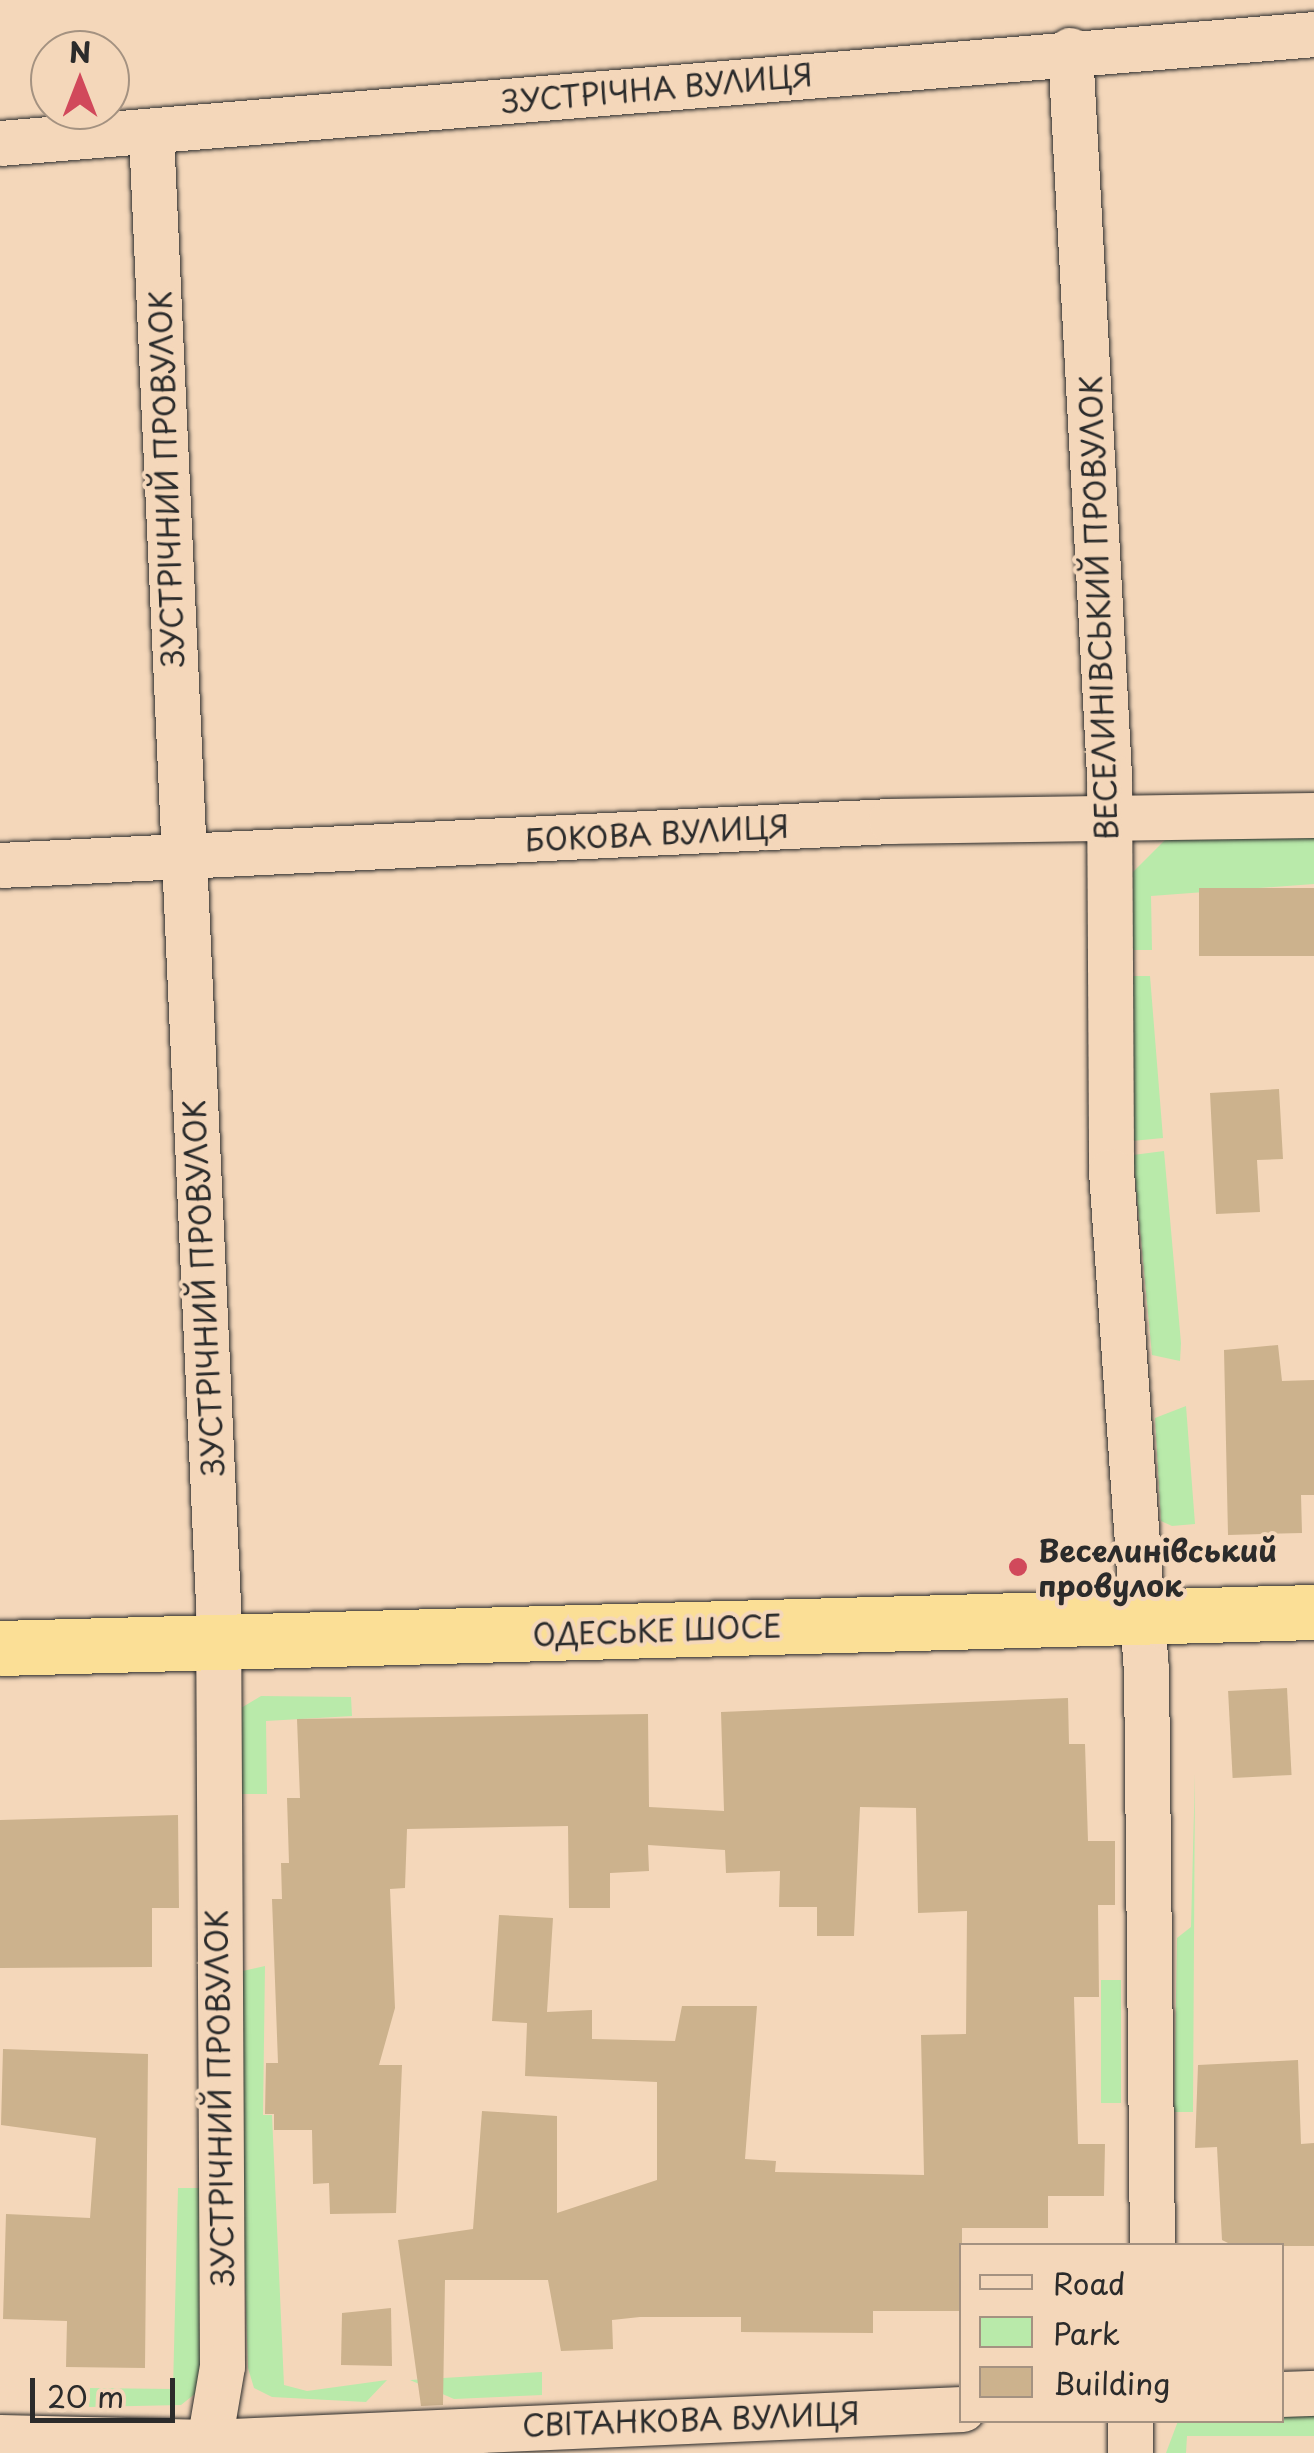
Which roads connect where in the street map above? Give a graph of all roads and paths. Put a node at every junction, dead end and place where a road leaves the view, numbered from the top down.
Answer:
1 (1314, 34) edge
2 (1070, 50) junction
3 (151, 134) junction
4 (0, 144) edge
5 (1314, 815) edge
6 (1106, 818) junction
7 (182, 858) junction
8 (0, 865) edge
9 (1314, 1612) edge
10 (1144, 1616) junction
11 (218, 1642) junction
12 (0, 1648) edge
13 (1152, 2243) edge
14 (1314, 2393) edge
15 (1284, 2394) edge
16 (959, 2409) edge
17 (1130, 2423) edge
18 (0, 2437) edge
19 (209, 2442) junction
20 (1130, 2453) edge

1 - 2 street, ЗУСТРІЧНА ВУЛИЦЯ
2 - 3 street, ЗУСТРІЧНА ВУЛИЦЯ
2 - 6 street, ВЕСЕЛИНІВСЬКИЙ ПРОВУЛОК
3 - 4 street, ЗУСТРІЧНА ВУЛИЦЯ
3 - 7 street, ЗУСТРІЧНИЙ ПРОВУЛОК
5 - 6 street, БОКОВА ВУЛИЦЯ
6 - 7 street, БОКОВА ВУЛИЦЯ
6 - 10 street, ВЕСЕЛИНІВСЬКИЙ ПРОВУЛОК
7 - 8 street, БОКОВА ВУЛИЦЯ
7 - 11 street, ЗУСТРІЧНИЙ ПРОВУЛОК
9 - 10 highway, ОДЕСЬКЕ ШОСЕ
10 - 11 highway, ОДЕСЬКЕ ШОСЕ
10 - 13 street, ВЕСЕЛИНІВСЬКИЙ ПРОВУЛОК
11 - 12 highway, ОДЕСЬКЕ ШОСЕ
11 - 19 street, ЗУСТРІЧНИЙ ПРОВУЛОК
14 - 15 street
16 - 19 street, СВІТАНКОВА ВУЛИЦЯ
17 - 20 street
18 - 19 street, СВІТАНКОВА ВУЛИЦЯ

